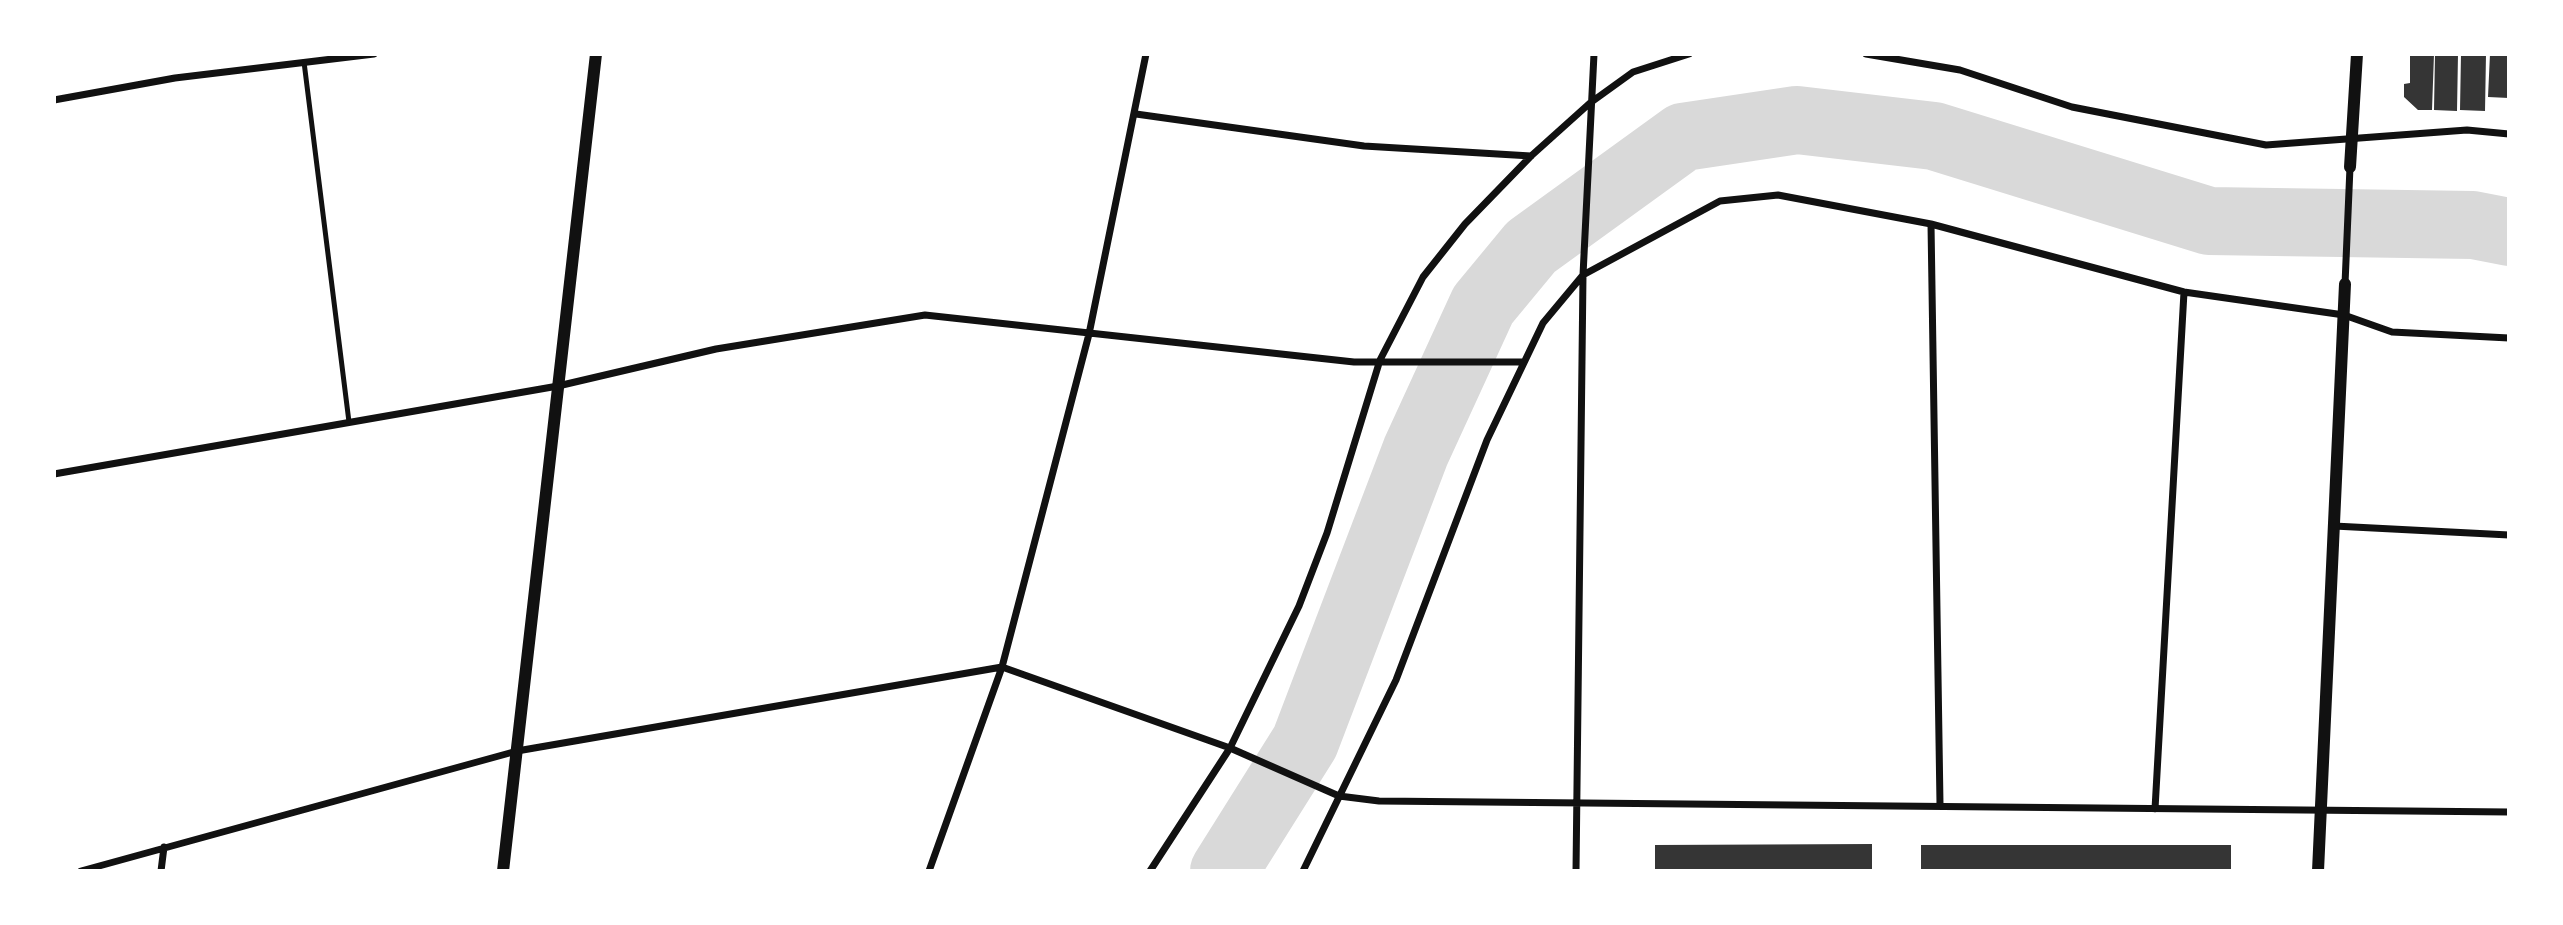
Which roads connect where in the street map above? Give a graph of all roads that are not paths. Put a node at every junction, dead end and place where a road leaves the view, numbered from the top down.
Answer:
1 (374, 54) edge
2 (596, 54) edge
3 (1146, 54) edge
4 (1594, 54) edge
5 (1689, 54) edge
6 (1866, 54) edge
7 (2357, 54) edge
8 (303, 62) junction
9 (54, 100) edge
10 (1590, 103) junction
11 (1136, 114) junction
12 (2509, 134) edge
13 (2350, 139) junction
14 (1531, 156) junction
15 (2350, 167) joint
16 (1931, 224) junction
17 (1583, 275) junction
18 (2345, 284) joint
19 (2184, 292) junction
20 (2344, 315) junction
21 (1089, 334) junction
22 (2509, 338) edge
23 (1380, 360) junction
24 (1523, 362) junction
25 (558, 386) junction
26 (349, 422) junction
27 (54, 474) edge
28 (2334, 526) junction
29 (2509, 535) edge
30 (1002, 667) junction
31 (1230, 748) junction
32 (517, 751) junction
33 (1339, 796) junction
34 (1575, 803) junction
35 (1940, 804) junction
36 (2155, 809) junction
37 (2321, 811) junction
38 (2509, 812) edge
39 (164, 847) junction
40 (81, 871) edge
41 (161, 871) edge
42 (503, 871) edge
43 (929, 871) edge
44 (1150, 871) edge
45 (1303, 871) edge
46 (1576, 871) edge
47 (2318, 871) edge

1 - 8 street
2 - 25 street
3 - 11 street
4 - 10 street
5 - 10 street
6 - 13 street
7 - 13 street
8 - 9 street
8 - 26 lane
10 - 14 street
10 - 17 street
11 - 14 street
11 - 21 street
12 - 13 street
13 - 15 street
14 - 23 street
15 - 18 street
16 - 17 street
16 - 19 street
16 - 35 street
17 - 24 street
17 - 34 street
18 - 20 street
19 - 20 street
19 - 36 street
20 - 22 street
20 - 28 street
21 - 23 street
21 - 25 street
21 - 30 street
23 - 24 street
23 - 31 street
24 - 33 street
25 - 26 street
25 - 32 street
26 - 27 street
28 - 29 street
28 - 37 street
30 - 31 street
30 - 32 street
30 - 43 street
31 - 33 street
31 - 44 street
32 - 39 street
32 - 42 street
33 - 34 street
33 - 45 street
34 - 35 street
34 - 46 street
35 - 36 street
36 - 37 street
37 - 38 street
37 - 47 street
39 - 40 street
39 - 41 street

